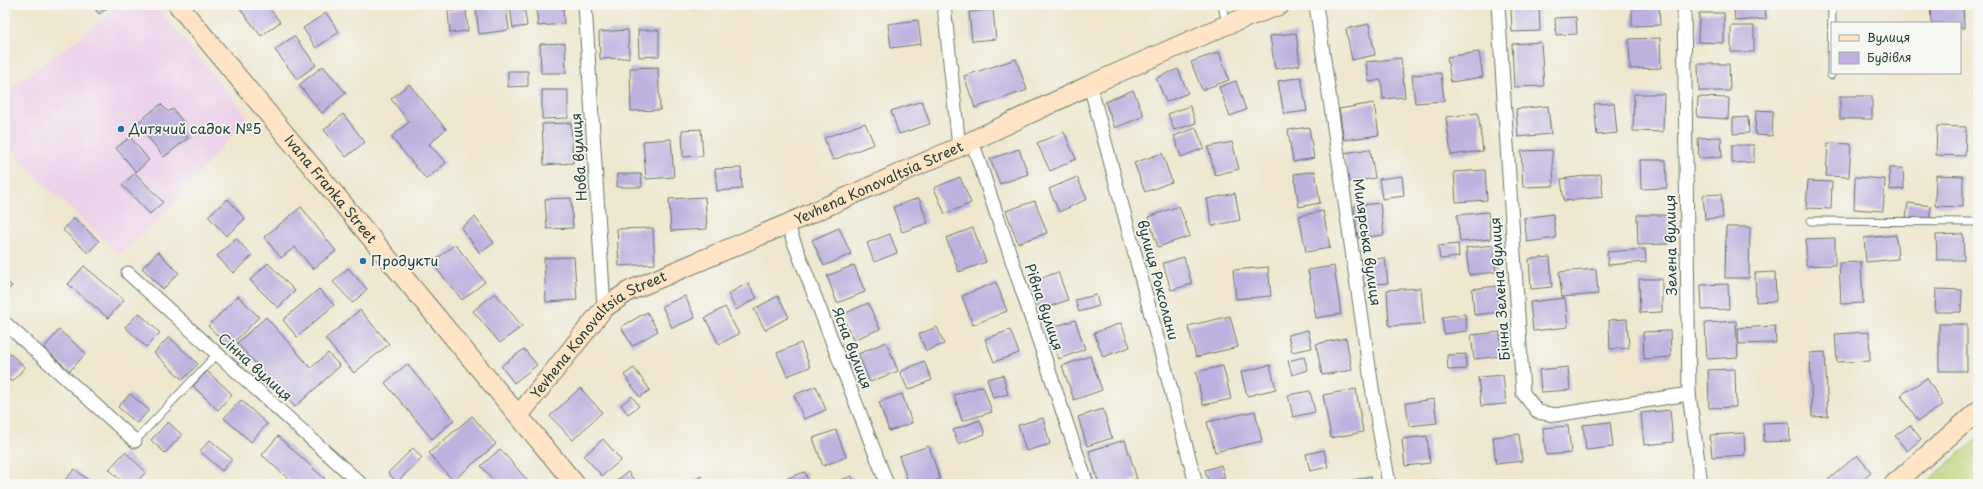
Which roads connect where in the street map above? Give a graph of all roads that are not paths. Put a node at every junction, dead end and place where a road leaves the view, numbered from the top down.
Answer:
1 (178, 5) edge
2 (585, 5) edge
3 (944, 5) edge
4 (1222, 5) edge
5 (1280, 5) edge
6 (1316, 5) edge
7 (1498, 5) edge
8 (1684, 5) edge
9 (1832, 5) edge
10 (1832, 22) edge
11 (1226, 24) junction
12 (1090, 85) junction
13 (965, 144) junction
14 (1811, 221) dead end
15 (1978, 222) edge
16 (787, 224) junction
17 (128, 273) dead end
18 (604, 308) junction
19 (5, 322) edge
20 (217, 354) junction
21 (1690, 394) junction
22 (1978, 411) edge
23 (519, 415) junction
24 (135, 441) joint
25 (362, 484) edge
26 (575, 484) edge
27 (887, 484) edge
28 (1087, 484) edge
29 (1196, 484) edge
30 (1389, 484) edge
31 (1701, 484) edge
32 (1894, 484) edge

1 - 23 street, Ivana Franka Street
2 - 18 street, Нова вулиця
3 - 13 street, Рівна вулиця
4 - 11 lane
5 - 11 street, Yevhena Konovaltsia Street
6 - 30 street, Милярська вулиця
7 - 21 street, Бічна Зелена вулиця
8 - 21 street, Зелена вулиця
9 - 10 lane
11 - 12 street, Yevhena Konovaltsia Street
12 - 13 street, Yevhena Konovaltsia Street
12 - 29 street, вулиця Роксолани
13 - 16 street, Yevhena Konovaltsia Street
13 - 28 street, Рівна вулиця
14 - 15 lane
16 - 18 street, Yevhena Konovaltsia Street
16 - 27 street, Ясна вулиця
17 - 20 street, Сінна вулиця
18 - 23 street, Yevhena Konovaltsia Street
19 - 24 street
20 - 24 lane
20 - 25 street, Сінна вулиця
21 - 31 street, Зелена вулиця
22 - 32 street
23 - 26 street, Ivana Franka Street

